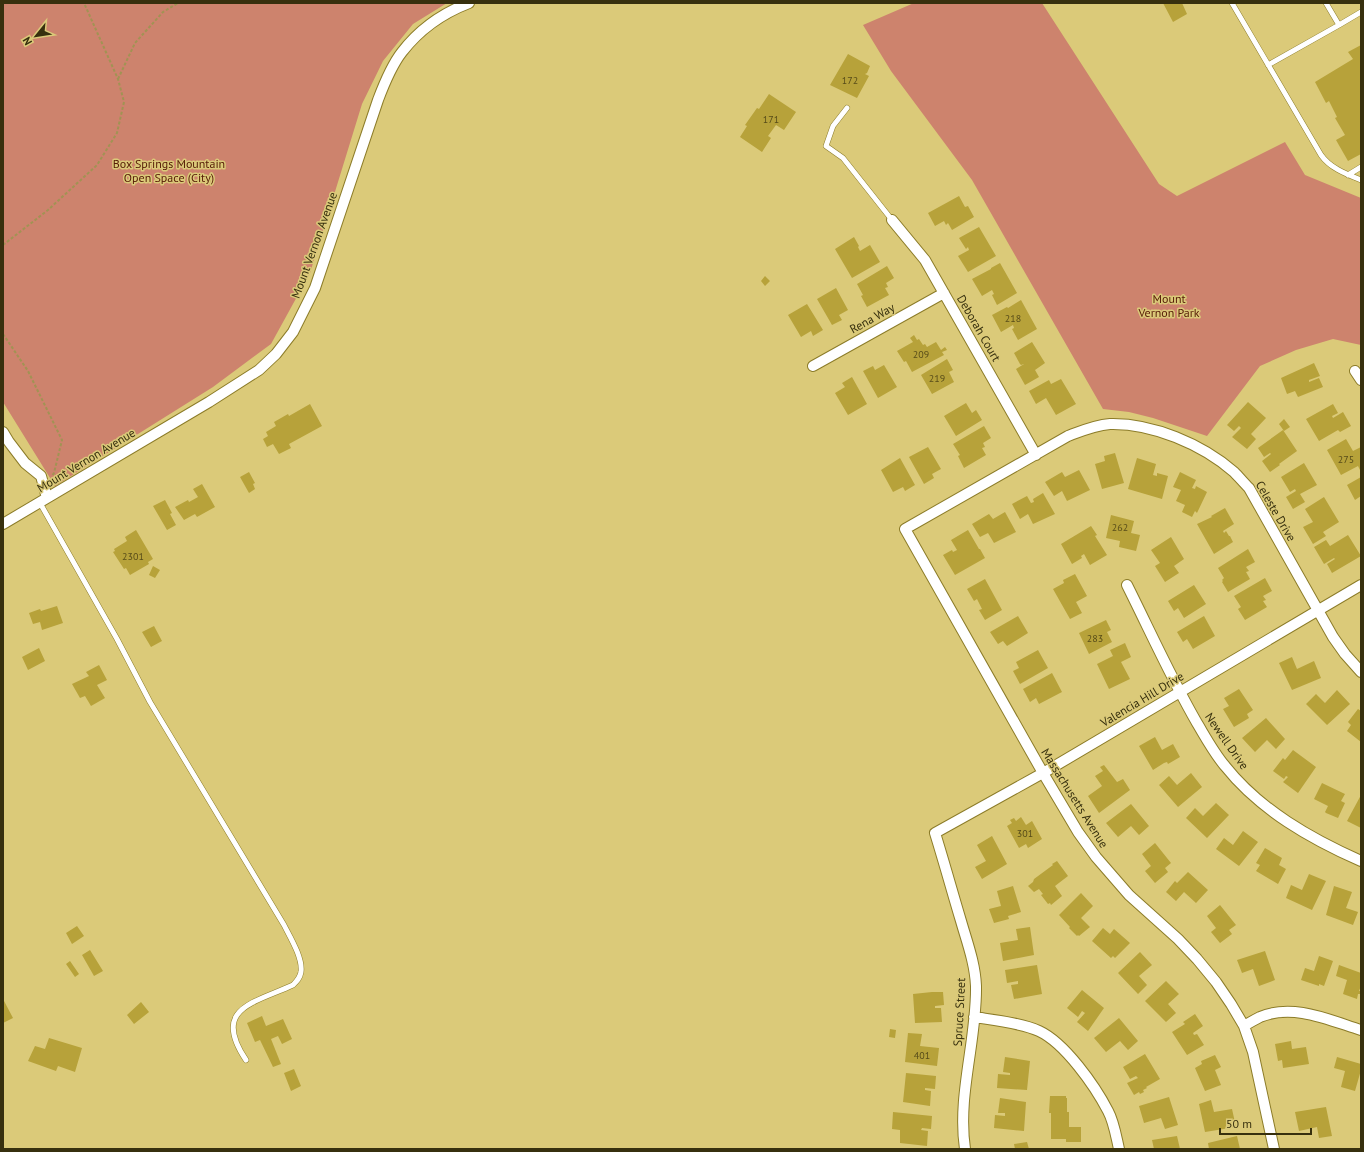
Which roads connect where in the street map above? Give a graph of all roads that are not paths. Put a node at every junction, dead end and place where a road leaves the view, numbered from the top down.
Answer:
1 (469, 3) edge
2 (1232, 3) edge
3 (1326, 3) edge
4 (1361, 12) edge
5 (1339, 25) junction
6 (1268, 65) junction
7 (847, 108) dead end
8 (1361, 167) edge
9 (1348, 175) junction
10 (1361, 180) edge
11 (892, 220) joint
12 (944, 293) junction
13 (813, 366) dead end
14 (1356, 371) dead end
15 (1361, 380) edge
16 (3, 432) edge
17 (1036, 455) junction
18 (43, 501) junction
19 (3, 524) edge
20 (905, 529) joint
21 (1127, 585) dead end
22 (1361, 585) edge
23 (1317, 610) junction
24 (1361, 672) edge
25 (1179, 692) junction
26 (1043, 773) junction
27 (935, 833) joint
28 (1361, 861) edge
29 (974, 1017) junction
30 (1244, 1026) junction
31 (1361, 1030) edge
32 (246, 1060) dead end
33 (965, 1149) edge
34 (1119, 1149) edge
35 (1274, 1149) edge

1 - 18 street, Mount Vernon Avenue
2 - 6 lane
3 - 5 lane
4 - 5 lane
5 - 6 lane
6 - 9 lane
7 - 11 lane
8 - 9 lane
9 - 10 lane
11 - 12 street, Deborah Court
12 - 13 street, Rena Way
12 - 17 street, Deborah Court
14 - 15 street
16 - 18 street
17 - 20 street, Celeste Drive
17 - 23 street, Celeste Drive
18 - 19 street, Mount Vernon Avenue
18 - 32 lane
20 - 26 street, Massachusetts Avenue
21 - 25 street, Newell Drive
22 - 23 street, Valencia Hill Drive
23 - 24 street, Celeste Drive
23 - 25 street, Valencia Hill Drive
25 - 26 street, Valencia Hill Drive
25 - 28 street, Newell Drive
26 - 27 street, Valencia Hill Drive
26 - 30 street, Massachusetts Avenue
27 - 29 street, Spruce Street
29 - 33 street, Spruce Street
29 - 34 street
30 - 31 street
30 - 35 street, Massachusetts Avenue

